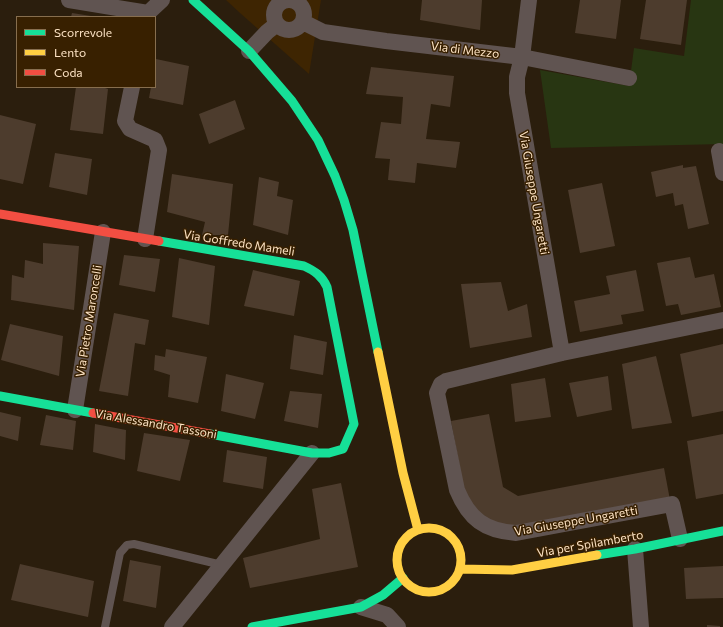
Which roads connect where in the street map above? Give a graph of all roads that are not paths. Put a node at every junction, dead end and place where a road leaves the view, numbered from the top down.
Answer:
1 (69, 0) edge
2 (162, 0) edge
3 (193, 0) edge
4 (291, 0) edge
5 (529, 0) edge
6 (148, 15) edge
7 (303, 22) junction
8 (277, 24) junction
9 (249, 51) junction
10 (522, 57) junction
11 (629, 78) dead end
12 (132, 88) edge
13 (719, 151) dead end
14 (723, 173) edge
15 (0, 214) edge
16 (103, 232) junction
17 (145, 240) junction
18 (723, 320) edge
19 (562, 353) junction
20 (0, 396) edge
21 (76, 410) junction
22 (354, 424) joint
23 (312, 453) junction
24 (418, 530) junction
25 (723, 531) edge
26 (680, 539) junction
27 (635, 549) junction
28 (222, 565) junction
29 (460, 569) junction
30 (403, 578) junction
31 (361, 607) junction
32 (105, 626) edge
33 (172, 627) edge
34 (252, 627) edge
35 (398, 627) edge
36 (641, 627) edge

1 - 6 street
2 - 6 street
3 - 9 main road
4 - 7 street
4 - 8 street
5 - 10 street, Via Giuseppe Ungaretti
7 - 8 street
7 - 10 street, Via di Mezzo
8 - 9 street
9 - 24 main road
10 - 11 street, Via di Mezzo
10 - 19 street, Via Giuseppe Ungaretti
12 - 17 street
13 - 14 street
15 - 16 main road, Via Goffredo Mameli
16 - 17 main road, Via Goffredo Mameli
16 - 21 street, Via Pietro Maroncelli
17 - 22 main road, Via Goffredo Mameli
18 - 19 street, Via Giuseppe Ungaretti
19 - 26 street, Via Giuseppe Ungaretti
20 - 21 main road, Via Alessandro Tassoni
21 - 23 main road, Via Alessandro Tassoni
22 - 23 main road, Via Alessandro Tassoni
23 - 28 street
24 - 29 main road
24 - 30 main road
25 - 26 main road, Via per Spilamberto
26 - 27 main road, Via per Spilamberto
27 - 29 main road, Via per Spilamberto
27 - 36 street
28 - 32 lane
28 - 33 street
29 - 30 main road
30 - 31 main road
31 - 34 main road
31 - 35 street

